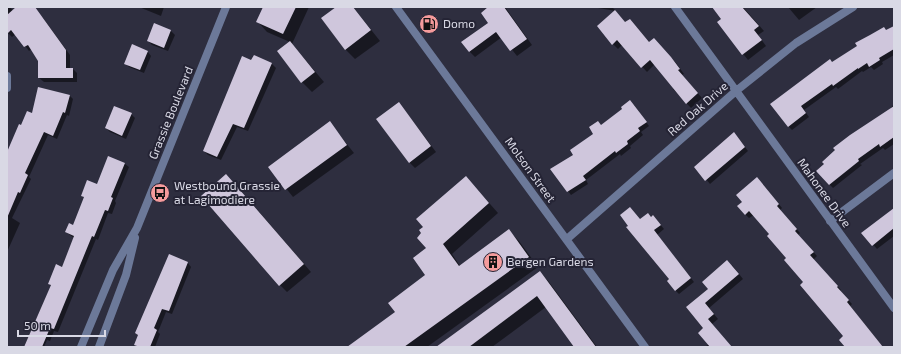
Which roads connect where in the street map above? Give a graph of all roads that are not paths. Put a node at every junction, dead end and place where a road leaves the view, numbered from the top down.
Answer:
1 (226, 7) edge
2 (674, 7) edge
3 (853, 7) edge
4 (400, 8) edge
5 (7, 76) edge
6 (7, 88) edge
7 (736, 91) junction
8 (894, 173) edge
9 (830, 221) junction
10 (137, 228) junction
11 (567, 239) junction
12 (894, 308) edge
13 (81, 347) edge
14 (99, 347) edge
15 (645, 347) edge

1 - 10 street, Grassie Boulevard
2 - 7 street, Mahonee Drive
3 - 7 street, Red Oak Drive
4 - 11 street, Molson Street
5 - 6 street
7 - 9 street, Mahonee Drive
7 - 11 street, Red Oak Drive
8 - 9 street
9 - 12 street, Mahonee Drive
10 - 13 street, Grassie Boulevard
10 - 14 street, Grassie Boulevard
11 - 15 street, Molson Street

